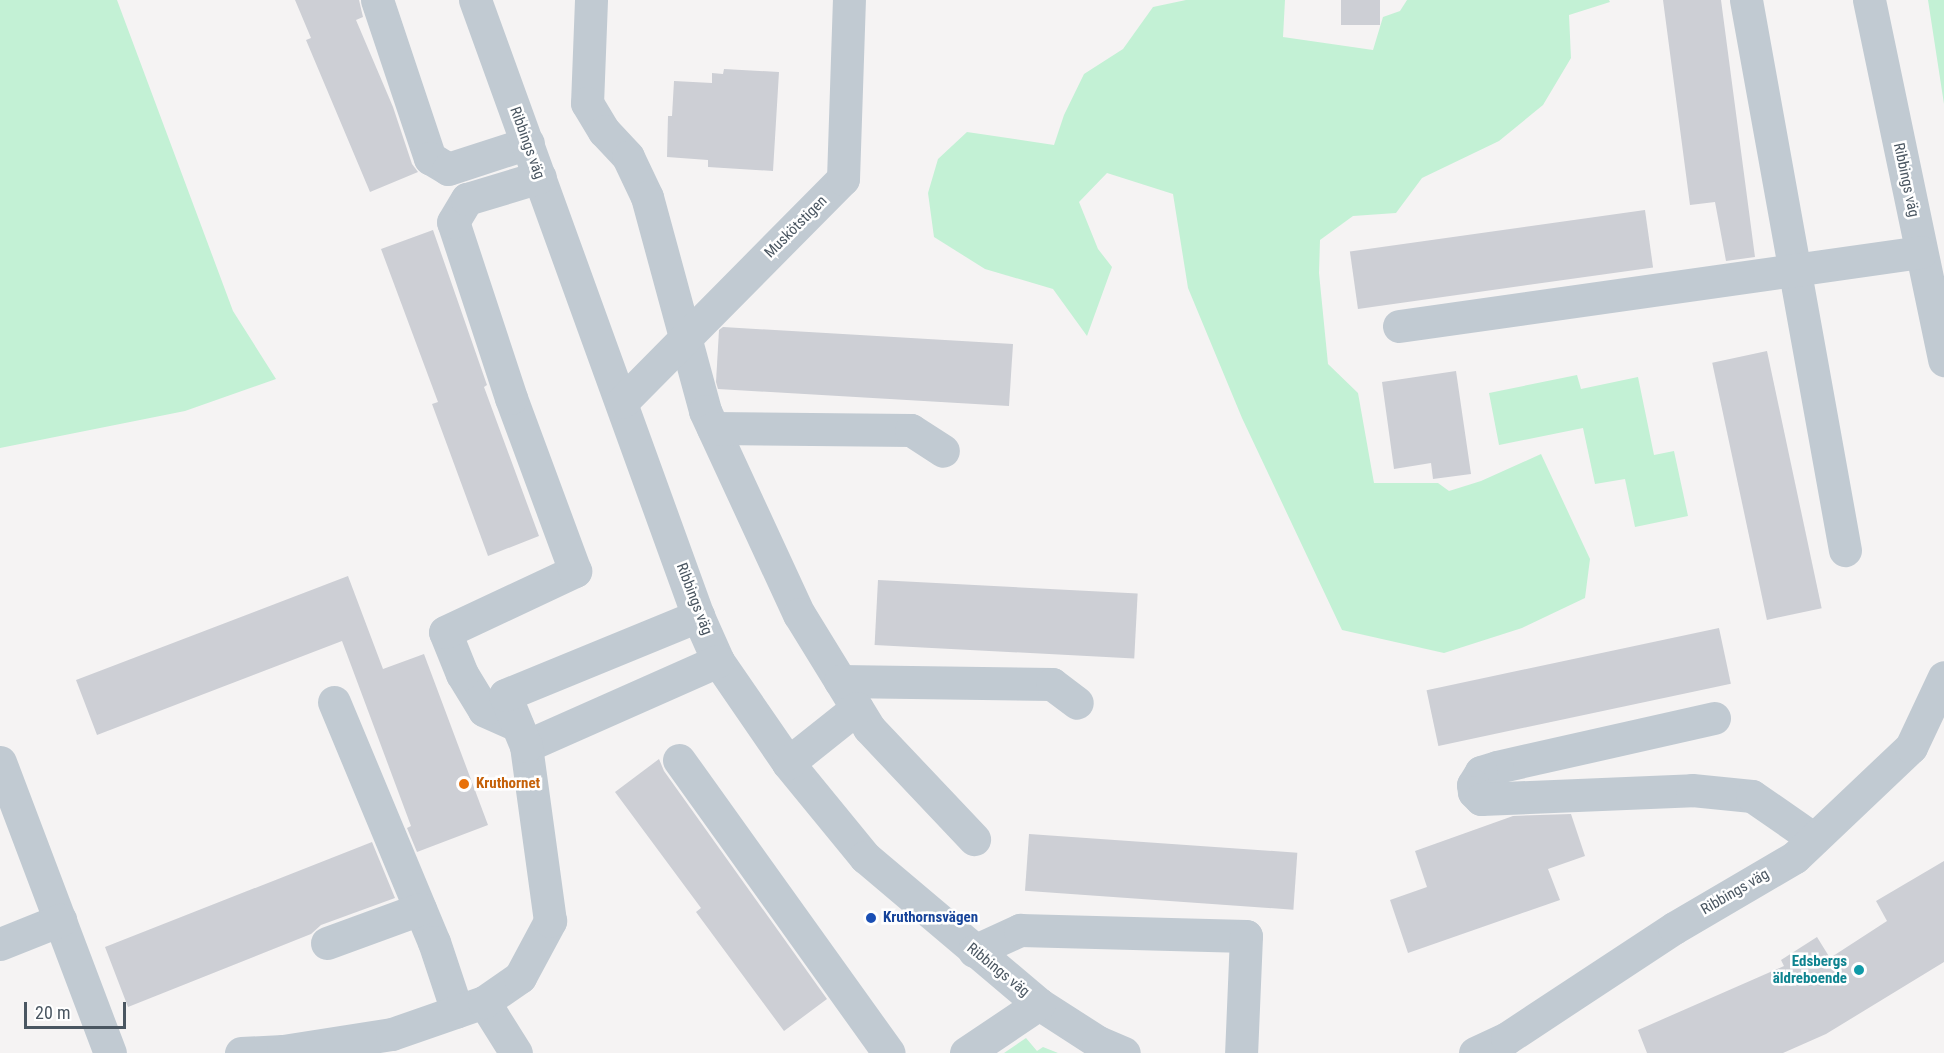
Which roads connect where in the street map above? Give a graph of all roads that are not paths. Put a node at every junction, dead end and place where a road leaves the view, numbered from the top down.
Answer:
1 (377, 0) edge
2 (475, 0) edge
3 (591, 0) edge
4 (849, 0) edge
5 (1746, 0) edge
6 (1869, 0) edge
7 (528, 143) junction
8 (540, 177) junction
9 (1921, 252) junction
10 (1793, 270) junction
11 (1399, 326) dead end
12 (684, 339) junction
13 (1944, 360) edge
14 (622, 402) junction
15 (713, 428) junction
16 (944, 451) dead end
17 (1845, 550) dead end
18 (698, 616) junction
19 (718, 661) junction
20 (1944, 677) edge
21 (840, 681) junction
22 (334, 702) dead end
23 (1077, 704) dead end
24 (857, 708) junction
25 (1714, 718) dead end
26 (522, 735) junction
27 (679, 760) dead end
28 (0, 762) edge
29 (788, 763) junction
30 (974, 839) dead end
31 (1814, 839) junction
32 (420, 909) junction
33 (60, 920) junction
34 (327, 943) dead end
35 (0, 944) edge
36 (974, 951) junction
37 (1039, 1004) junction
38 (471, 1006) junction
39 (110, 1053) edge
40 (241, 1053) edge
41 (516, 1053) edge
42 (889, 1053) edge
43 (966, 1053) edge
44 (1124, 1053) edge
45 (1241, 1053) edge
46 (1475, 1053) edge

1 - 7 street
2 - 7 street, Ribbings väg
3 - 12 street
4 - 12 street, Muskötstigen
5 - 10 street
6 - 9 street, Ribbings väg
7 - 8 street, Ribbings väg
8 - 14 street, Ribbings väg
8 - 26 street
9 - 10 street
9 - 13 street, Ribbings väg
10 - 11 street
10 - 17 street
12 - 14 street, Muskötstigen
12 - 15 street
14 - 18 street, Ribbings väg
15 - 16 street
15 - 21 street
18 - 19 street, Ribbings väg
18 - 26 street
19 - 26 street
19 - 29 street, Ribbings väg
20 - 31 street, Ribbings väg
21 - 23 street
21 - 24 street
22 - 32 street
24 - 29 street
24 - 30 street
25 - 31 street
26 - 38 street
27 - 42 street
28 - 33 street
29 - 36 street, Ribbings väg
31 - 46 street, Ribbings väg
32 - 34 street
32 - 38 street
33 - 35 street
33 - 39 street
36 - 37 street, Ribbings väg
36 - 45 street
37 - 43 street
37 - 44 street, Ribbings väg
38 - 40 street
38 - 41 street

